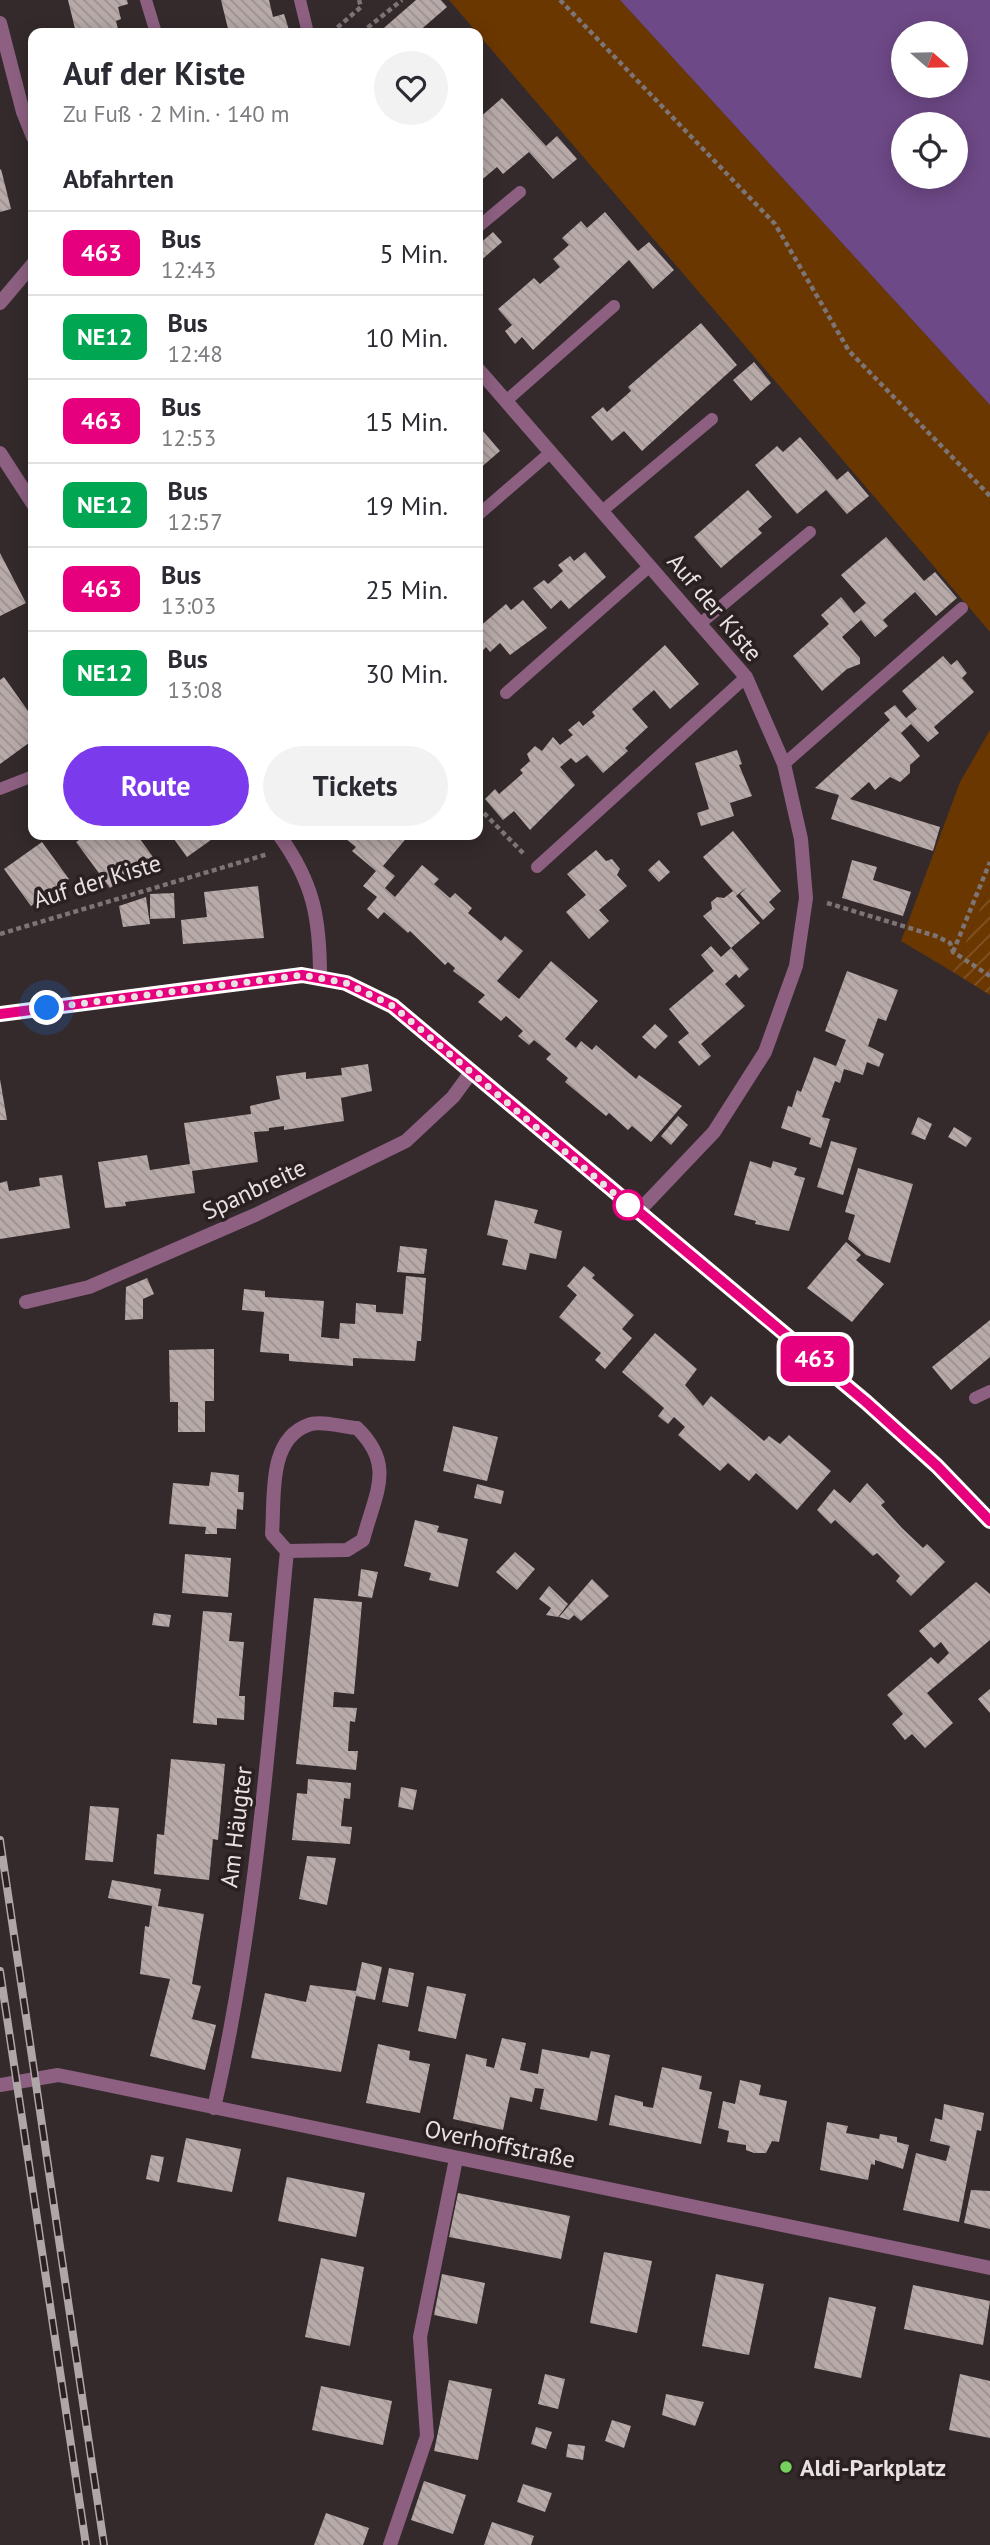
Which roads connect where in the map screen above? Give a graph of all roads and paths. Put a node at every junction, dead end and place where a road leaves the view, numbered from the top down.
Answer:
1 (146, 0) edge
2 (300, 0) edge
3 (359, 0) edge
4 (402, 0) edge
5 (560, 0) edge
6 (0, 23) edge
7 (154, 28) edge
8 (307, 28) edge
9 (337, 28) edge
10 (367, 28) edge
11 (28, 124) edge
12 (520, 192) dead end
13 (483, 223) edge
14 (28, 270) edge
15 (0, 303) edge
16 (614, 306) dead end
17 (483, 375) edge
18 (506, 401) junction
19 (712, 419) dead end
20 (551, 452) junction
21 (0, 453) edge
22 (28, 496) edge
23 (990, 496) edge
24 (483, 511) edge
25 (602, 511) junction
26 (810, 532) dead end
27 (650, 566) junction
28 (962, 608) dead end
29 (701, 623) junction
30 (746, 677) junction
31 (506, 693) dead end
32 (785, 764) junction
33 (28, 778) edge
34 (0, 789) edge
35 (483, 812) edge
36 (283, 840) edge
37 (289, 847) junction
38 (990, 862) edge
39 (537, 867) joint
40 (806, 898) junction
41 (0, 934) edge
42 (953, 952) junction
43 (320, 976) junction
44 (990, 976) edge
45 (0, 1014) edge
46 (472, 1071) junction
47 (637, 1213) junction
48 (26, 1302) dead end
49 (990, 1391) edge
50 (975, 1398) dead end
51 (990, 1521) edge
52 (287, 1551) junction
53 (0, 2085) edge
54 (214, 2108) junction
55 (456, 2159) junction
56 (990, 2268) edge
57 (390, 2545) edge

1 - 7 lane
2 - 8 lane
3 - 9 path
4 - 10 path
5 - 23 path
6 - 11 street
12 - 13 lane
14 - 15 street
16 - 18 lane
17 - 18 street, Auf der Kiste
18 - 20 street, Auf der Kiste
19 - 25 lane
20 - 24 lane
20 - 25 street, Auf der Kiste
21 - 22 street
25 - 27 street, Auf der Kiste
26 - 29 lane
27 - 29 street, Auf der Kiste
27 - 31 lane
28 - 32 lane
29 - 30 street, Auf der Kiste
30 - 32 street, Auf der Kiste
30 - 39 lane
32 - 40 street, Auf der Kiste
33 - 34 lane
35 - 39 path
36 - 37 street
37 - 41 path, Auf der Kiste
37 - 43 street
38 - 42 path
40 - 42 path
40 - 47 street, Auf der Kiste
42 - 44 path
43 - 45 street
43 - 46 street
46 - 47 street
46 - 48 street, Spanbreite
47 - 51 street
49 - 50 lane
52 - 52 street
52 - 54 street, Am Häugter
53 - 54 street, Overhoffstraße
54 - 55 street, Overhoffstraße
55 - 56 street, Overhoffstraße
55 - 57 street

